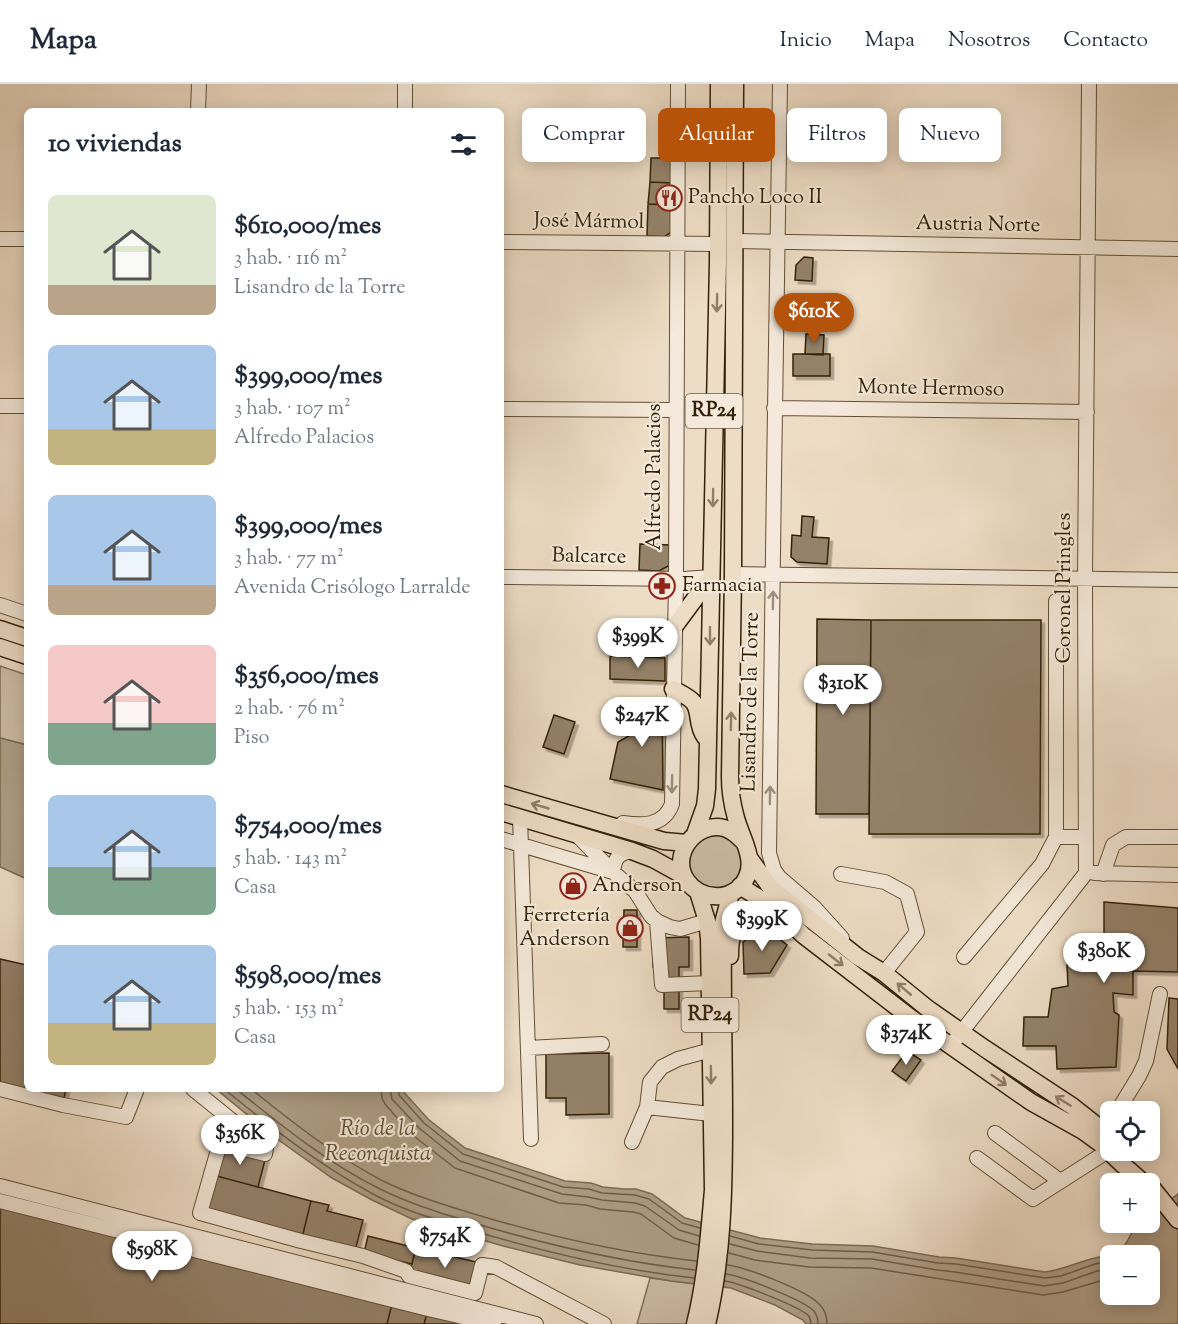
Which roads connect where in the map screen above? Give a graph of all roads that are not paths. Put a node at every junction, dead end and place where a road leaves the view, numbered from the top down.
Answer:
1 (199, 84) edge
2 (405, 84) edge
3 (678, 84) edge
4 (719, 84) edge
5 (735, 84) edge
6 (780, 84) edge
7 (1089, 84) edge
8 (198, 108) edge
9 (405, 108) edge
10 (0, 239) edge
11 (24, 239) edge
12 (504, 243) edge
13 (726, 243) junction
14 (777, 243) junction
15 (677, 244) junction
16 (1088, 248) junction
17 (1178, 249) edge
18 (0, 406) edge
19 (24, 406) edge
20 (774, 408) junction
21 (504, 409) edge
22 (676, 410) junction
23 (1087, 412) junction
24 (733, 574) junction
25 (773, 574) junction
26 (504, 577) edge
27 (711, 577) junction
28 (676, 579) junction
29 (1085, 579) junction
30 (1178, 580) edge
31 (1056, 601) dead end
32 (0, 605) edge
33 (24, 613) edge
34 (674, 627) junction
35 (0, 628) edge
36 (24, 637) edge
37 (0, 646) edge
38 (24, 655) edge
39 (673, 689) junction
40 (709, 742) junction
41 (504, 796) edge
42 (504, 813) edge
43 (520, 818) junction
44 (577, 826) junction
45 (1056, 837) junction
46 (1086, 837) junction
47 (1178, 837) edge
48 (691, 838) junction
49 (504, 840) edge
50 (743, 841) junction
51 (521, 844) junction
52 (632, 851) junction
53 (750, 859) junction
54 (613, 872) junction
55 (1086, 873) junction
56 (841, 874) dead end
57 (1103, 874) junction
58 (1178, 875) edge
59 (684, 876) junction
60 (736, 890) junction
61 (698, 892) junction
62 (657, 921) junction
63 (707, 921) junction
64 (803, 935) junction
65 (858, 957) junction
66 (964, 957) dead end
67 (884, 973) junction
68 (717, 981) junction
69 (1160, 994) dead end
70 (961, 1031) junction
71 (602, 1044) dead end
72 (951, 1046) junction
73 (528, 1048) junction
74 (711, 1050) junction
75 (0, 1089) edge
76 (136, 1092) edge
77 (197, 1092) edge
78 (1124, 1101) edge
79 (647, 1107) junction
80 (711, 1114) junction
81 (1100, 1129) edge
82 (995, 1133) dead end
83 (1100, 1135) edge
84 (531, 1138) dead end
85 (718, 1138) junction
86 (632, 1142) dead end
87 (1100, 1147) edge
88 (977, 1158) dead end
89 (1130, 1161) edge
90 (1139, 1173) edge
91 (1060, 1181) junction
92 (0, 1186) edge
93 (1160, 1198) edge
94 (0, 1201) edge
95 (1178, 1220) edge
96 (494, 1324) edge
97 (536, 1324) edge
98 (604, 1324) edge
99 (694, 1324) edge
100 (707, 1324) edge

1 - 8 street
2 - 9 street
3 - 15 street, Alfredo Palacios
4 - 13 main road, RP24
5 - 13 main road, RP24
6 - 14 street, Lisandro de la Torre
7 - 16 street, Coronel Pringles
10 - 11 street
12 - 15 street, José Mármol
13 - 14 street, Austria Norte
13 - 15 street, José Mármol
13 - 24 main road, RP24
13 -> 27 main road, RP24
14 - 16 street, Austria Norte
14 - 20 street, Lisandro de la Torre
15 - 22 street, Alfredo Palacios
16 - 17 street, Austria Norte
16 - 23 street, Coronel Pringles
18 - 19 street
20 - 23 street, Monte Hermoso
20 - 25 street, Lisandro de la Torre
21 - 22 street
22 - 28 street, Alfredo Palacios
23 - 29 street, Coronel Pringles
24 - 25 street
50 -> 24 main road, RP24
25 - 29 street
65 -> 25 street, Lisandro de la Torre
26 - 28 street, Balcarce
27 - 28 street, Balcarce
27 - 34 main road
27 -> 40 main road, RP24
28 - 34 street, Alfredo Palacios
29 - 30 street
29 - 46 street, Coronel Pringles
31 - 45 street
32 - 33 street
34 - 39 street, Alfredo Palacios
35 - 36 main road
37 - 38 main road
39 - 40 main road
39 -> 44 street, Alfredo Palacios
40 - 48 main road, RP24
44 -> 41 main road
42 - 43 main road
43 - 44 main road
43 - 51 street
44 - 48 main road
44 - 52 main road
44 - 54 street
45 - 46 street
45 - 66 street
46 - 55 street, Coronel Pringles
47 - 57 street
48 - 50 main road
48 - 59 main road, RP24
49 - 51 street
50 - 53 main road, RP24
51 - 54 street
51 - 73 street
52 - 54 street
52 - 59 main road
53 - 60 main road, RP24
53 - 65 main road
54 - 62 street
55 - 57 street
55 - 70 street
56 - 67 street
57 - 58 street
59 - 61 main road, RP24
60 - 61 main road
60 - 64 main road
60 - 68 main road, RP24
61 - 63 main road, RP24
62 - 63 street
62 - 68 street
63 - 68 main road, RP24
64 - 68 main road
64 -> 72 main road
65 - 67 main road
70 -> 67 main road
68 - 74 main road, RP24
68 - 85 main road, RP24
69 - 78 street
70 - 72 street
81 -> 70 main road
71 - 73 street
72 -> 83 main road
73 - 84 street
74 - 79 street
74 -> 80 main road, RP24
75 - 76 street
77 - 98 street
79 - 80 street
79 - 86 street
80 - 85 main road, RP24
82 - 91 street
85 - 99 main road, RP24
85 - 100 main road, RP24
87 - 91 street
88 - 91 street
89 - 90 main road
92 - 97 street
93 - 95 main road
94 - 96 street

